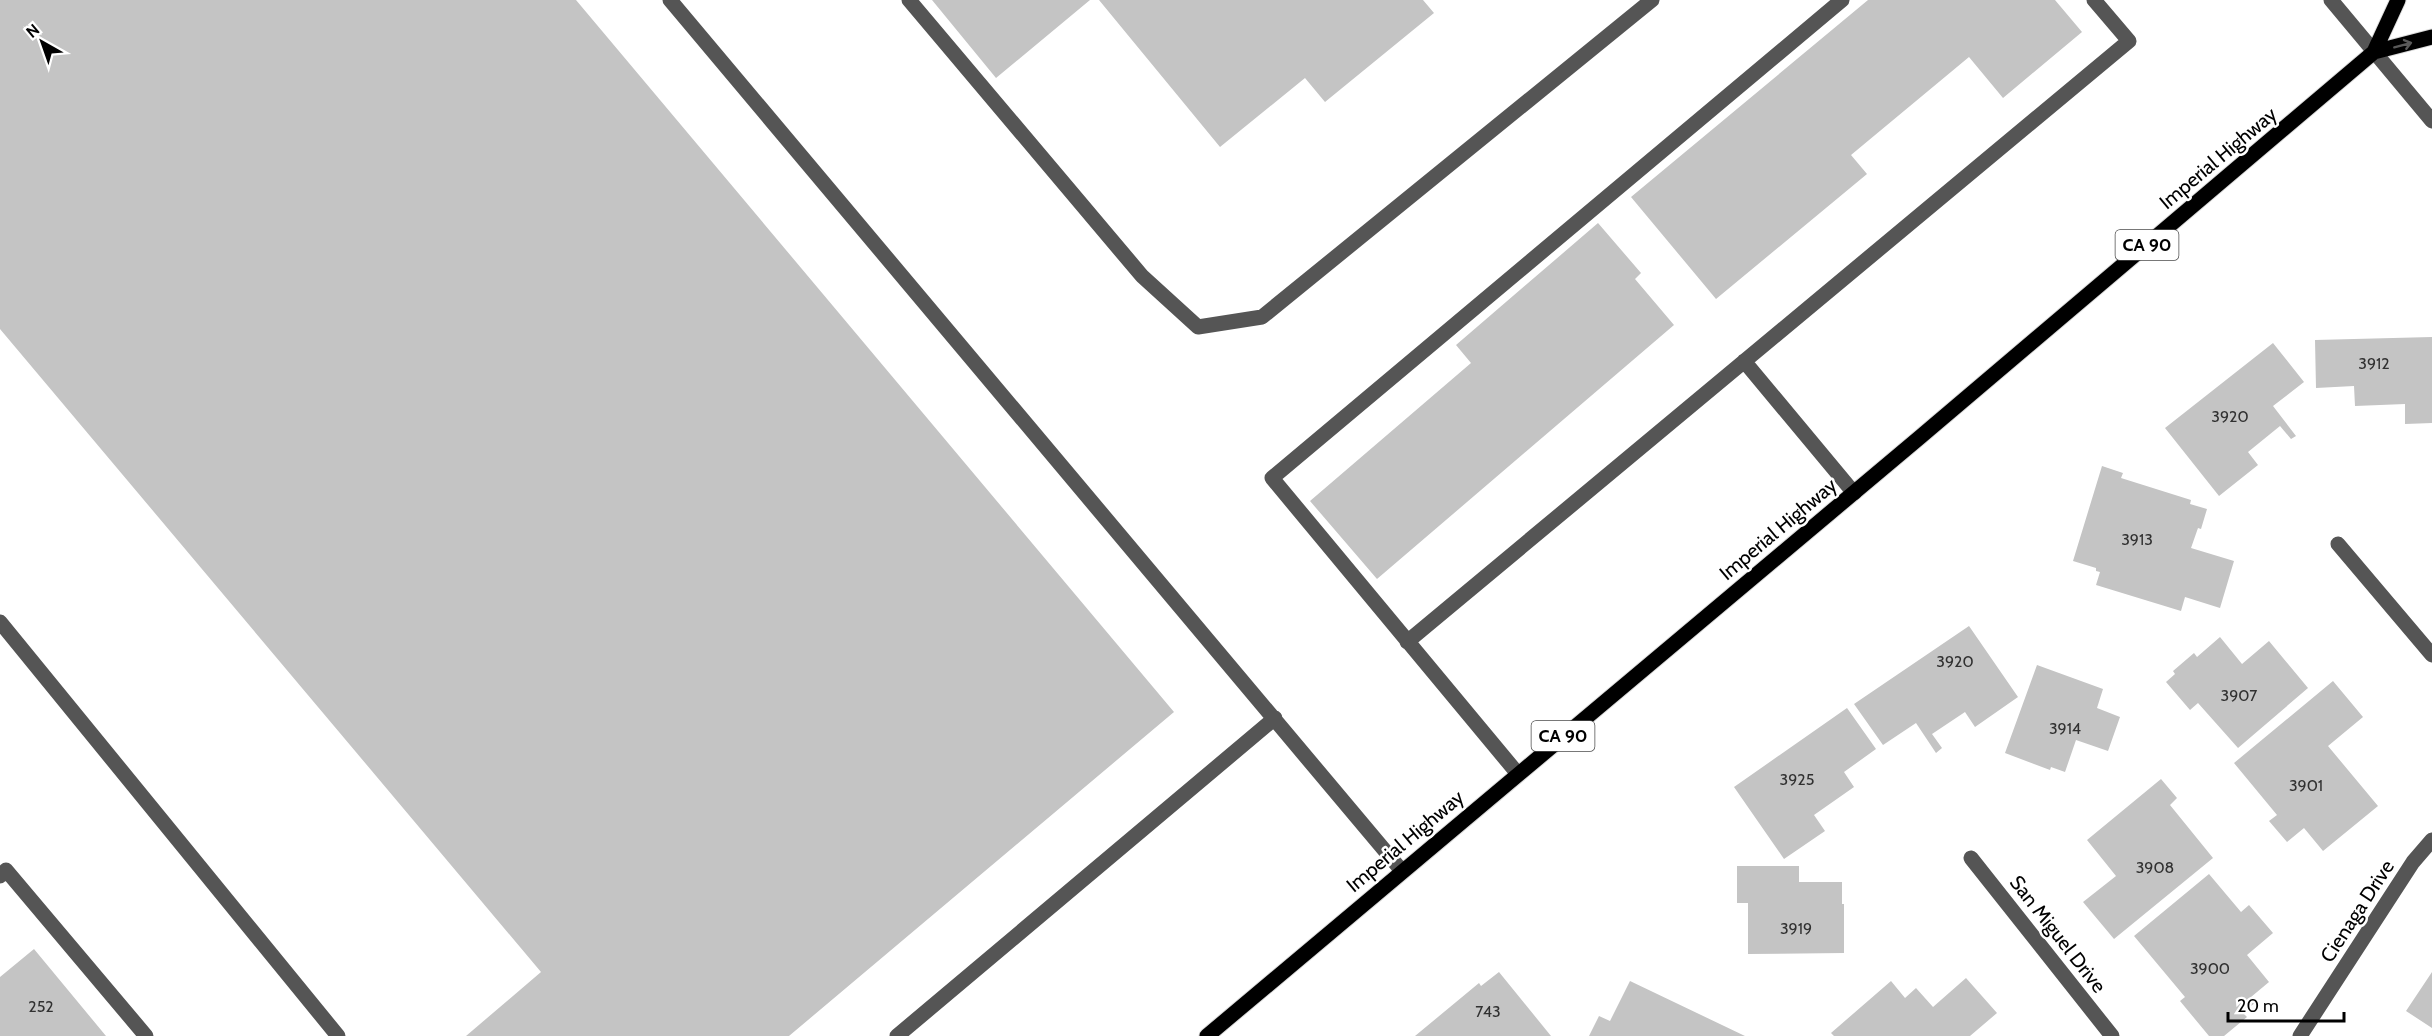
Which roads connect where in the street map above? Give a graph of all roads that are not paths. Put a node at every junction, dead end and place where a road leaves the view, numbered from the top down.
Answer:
1 (670, 0) edge
2 (909, 0) edge
3 (1652, 0) edge
4 (1842, 0) edge
5 (2094, 0) edge
6 (2331, 0) edge
7 (2398, 0) edge
8 (2432, 37) edge
9 (2374, 52) junction
10 (2432, 121) edge
11 (1744, 362) junction
12 (1854, 493) junction
13 (2338, 544) dead end
14 (0, 622) edge
15 (1407, 642) junction
16 (2432, 655) edge
17 (1275, 718) junction
18 (1518, 774) junction
19 (2432, 840) edge
20 (1971, 858) dead end
21 (1402, 871) junction
22 (0, 876) edge
23 (146, 1036) edge
24 (338, 1036) edge
25 (897, 1036) edge
26 (1207, 1036) edge
27 (2112, 1036) edge
28 (2300, 1036) edge

1 - 17 street
2 - 3 street
4 - 15 street
5 - 11 street
6 - 9 street
7 - 9 main road, Imperial Highway / CA 90
9 -> 8 main road, Imperial Highway / CA 90
9 - 10 street
9 - 12 main road, Imperial Highway / CA 90
11 - 12 street
11 - 15 street
12 - 18 main road, Imperial Highway / CA 90
13 - 16 street
14 - 24 street
15 - 18 street
17 - 21 street
17 - 25 street
18 - 21 main road, Imperial Highway / CA 90
19 - 28 street, Cienaga Drive
20 - 27 street, San Miguel Drive
21 - 26 main road, Imperial Highway / CA 90
22 - 23 street

